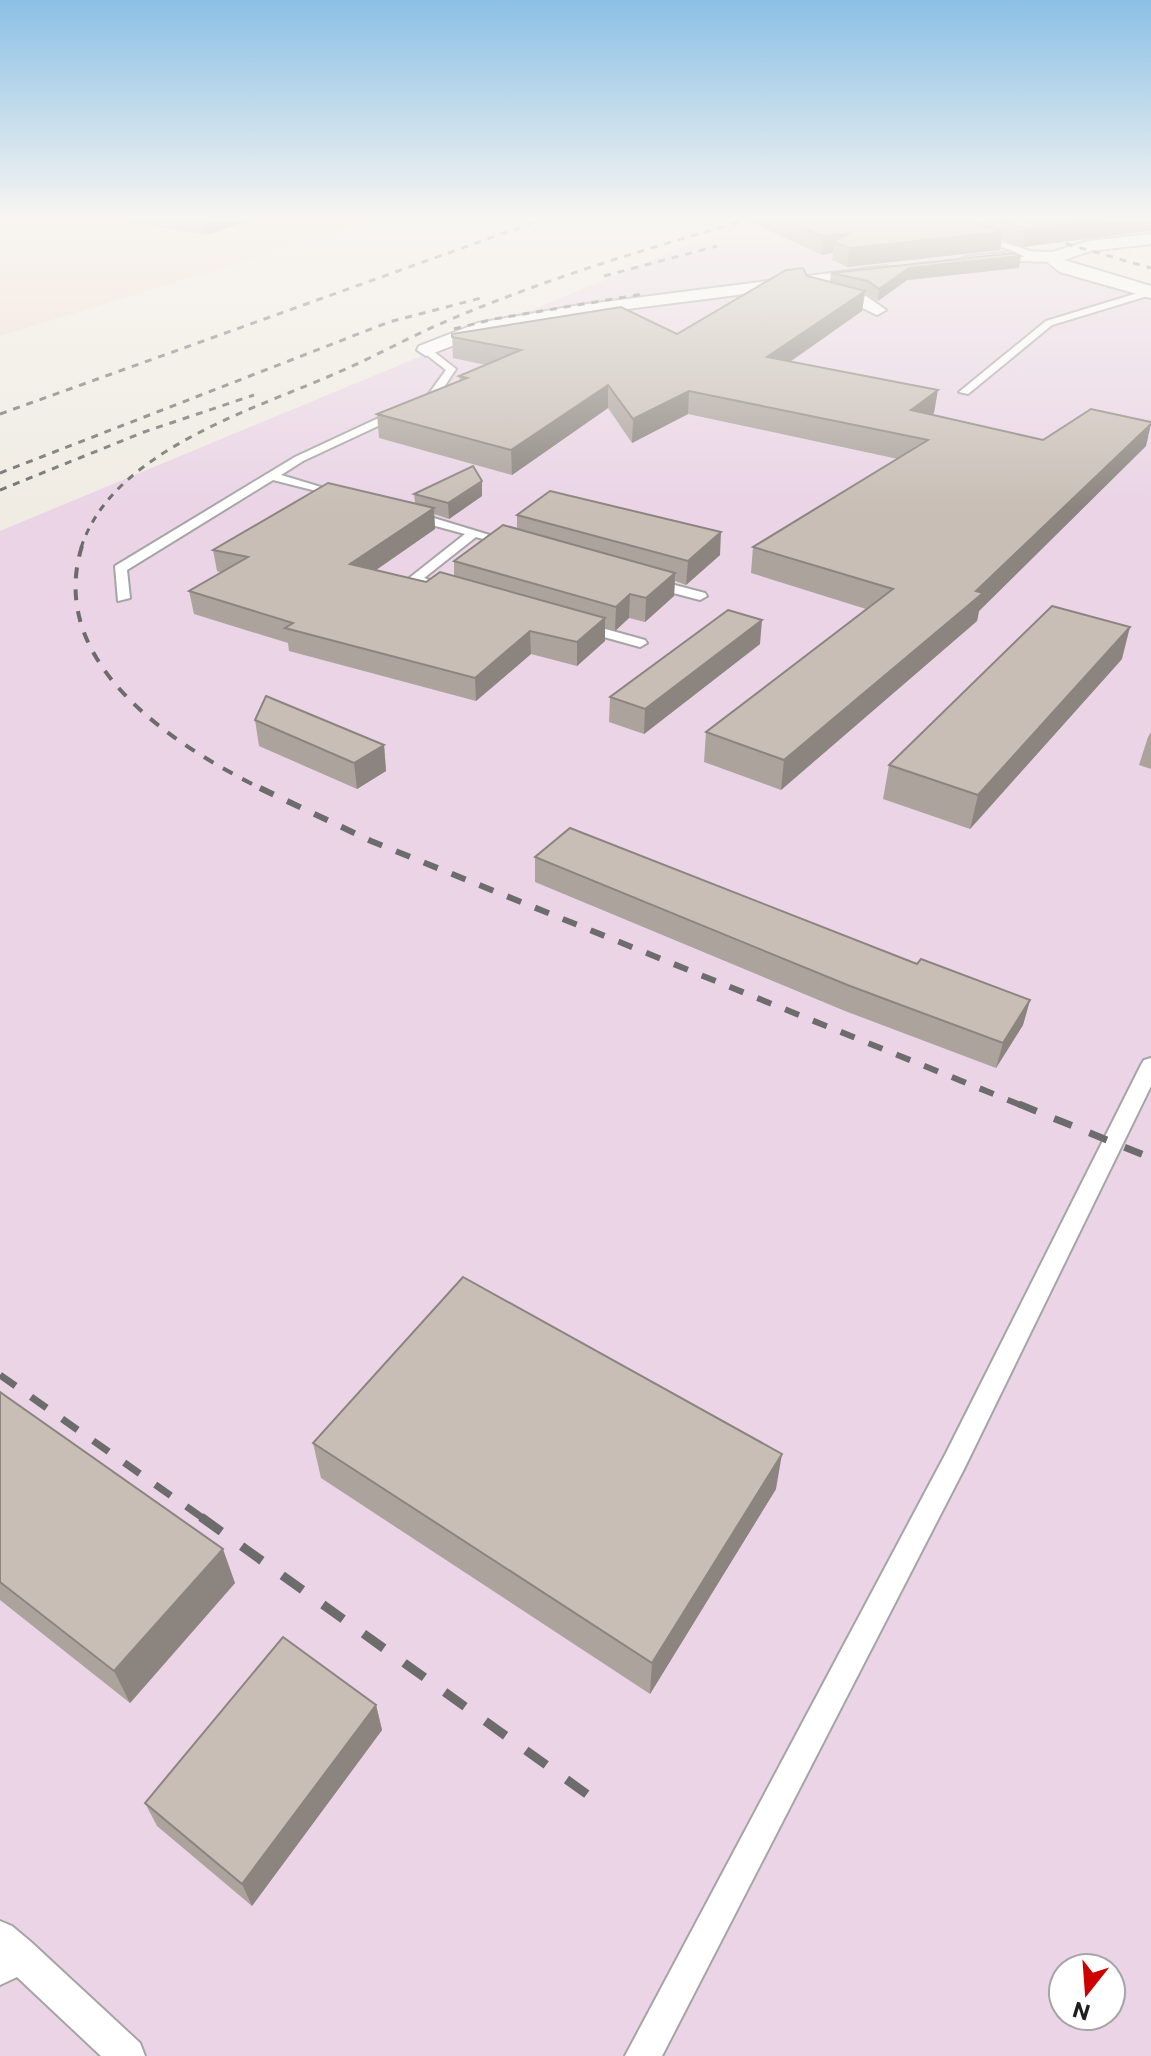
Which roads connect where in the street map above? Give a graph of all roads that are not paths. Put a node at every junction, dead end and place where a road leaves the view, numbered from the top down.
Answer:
1 (546, 316) edge
2 (1072, 316) edge
3 (426, 350) joint
4 (964, 392) dead end
5 (271, 476) junction
6 (358, 501) edge
7 (402, 513) edge
8 (474, 533) junction
9 (519, 546) edge
10 (640, 580) edge
11 (459, 591) edge
12 (700, 596) dead end
13 (123, 598) dead end
14 (565, 621) edge
15 (640, 643) dead end
16 (1151, 1065) edge
17 (6, 1953) edge
18 (127, 2056) edge
19 (643, 2056) edge

1 - 3 street
2 - 4 lane
3 - 5 lane
5 - 6 lane
5 - 13 lane
7 - 8 lane
8 - 9 lane
8 - 11 lane
10 - 12 lane
14 - 15 lane
16 - 19 lane
17 - 18 lane

